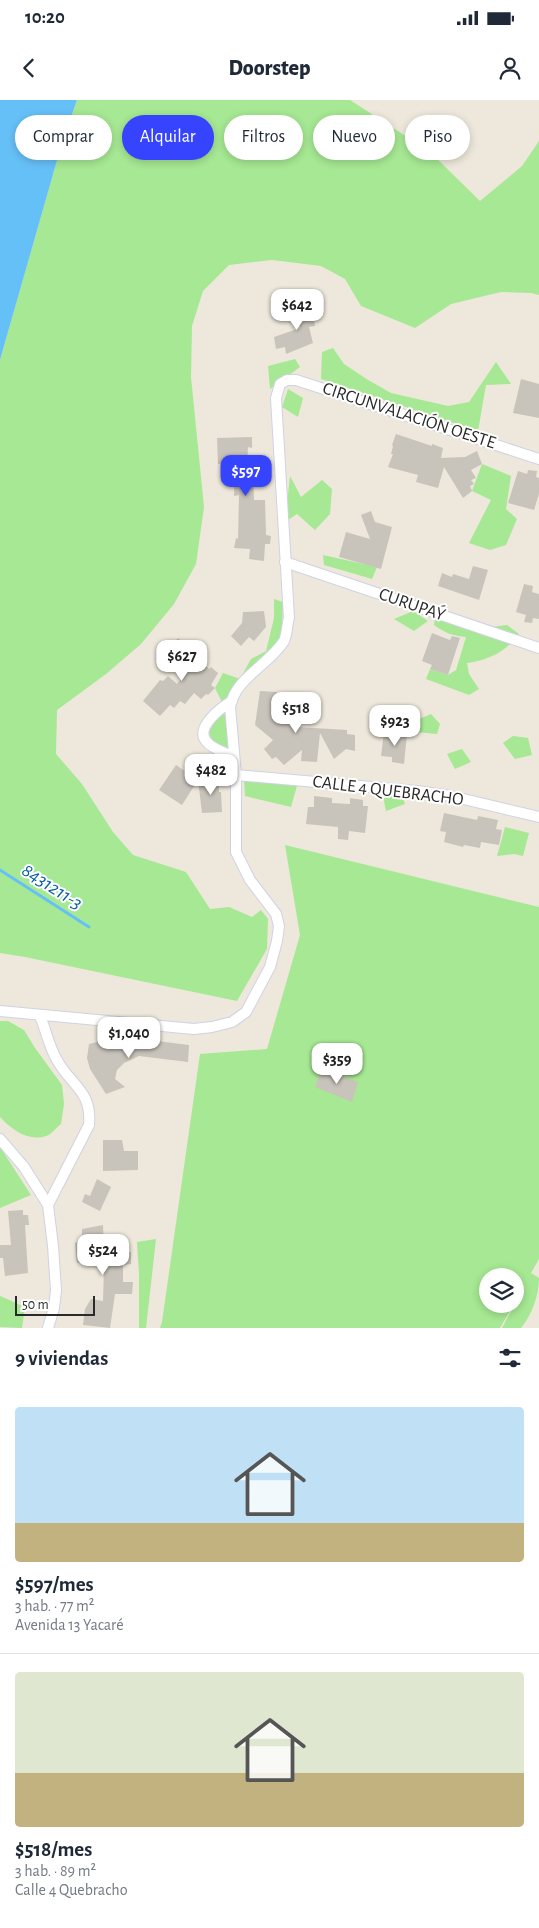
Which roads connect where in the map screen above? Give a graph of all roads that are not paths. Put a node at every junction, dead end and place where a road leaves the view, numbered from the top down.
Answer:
1 (539, 459) edge
2 (285, 562) junction
3 (539, 648) edge
4 (232, 701) junction
5 (234, 757) junction
6 (236, 775) junction
7 (539, 817) edge
8 (0, 1011) edge
9 (40, 1016) junction
10 (0, 1139) edge
11 (48, 1205) junction
12 (48, 1328) edge

1 - 2 street, CIRCUNVALACIÓN OESTE
2 - 3 street, CURUPA´Y
2 - 4 street
4 - 5 street
4 - 5 street
5 - 6 street
6 - 7 street, CALLE 4 QUEBRACHO
6 - 9 street
8 - 9 street
9 - 11 street
10 - 11 street
11 - 12 street

